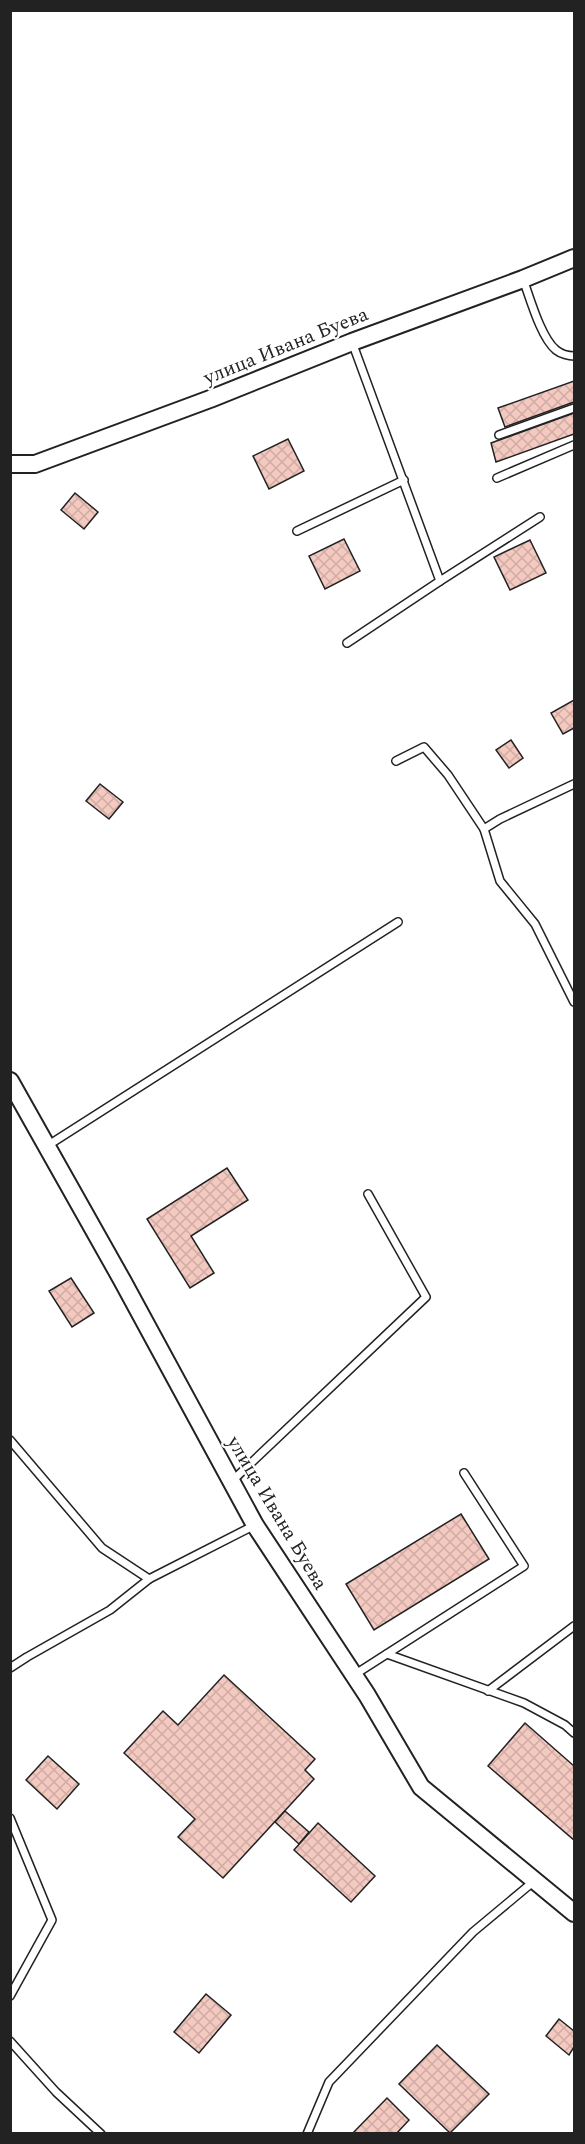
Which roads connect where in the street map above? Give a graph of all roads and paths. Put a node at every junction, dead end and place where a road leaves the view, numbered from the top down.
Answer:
1 (574, 258) edge
2 (523, 279) junction
3 (352, 342) junction
4 (574, 356) edge
5 (574, 408) edge
6 (499, 435) dead end
7 (574, 445) edge
8 (10, 464) edge
9 (496, 478) dead end
10 (404, 480) junction
11 (540, 518) dead end
12 (297, 531) dead end
13 (440, 581) junction
14 (346, 643) dead end
15 (396, 761) dead end
16 (574, 784) edge
17 (484, 829) junction
18 (398, 922) dead end
19 (574, 1002) edge
20 (10, 1081) edge
21 (47, 1146) junction
22 (368, 1194) dead end
23 (10, 1440) edge
24 (464, 1473) dead end
25 (231, 1482) junction
26 (255, 1526) junction
27 (149, 1580) junction
28 (574, 1626) edge
29 (387, 1653) junction
30 (10, 1668) edge
31 (354, 1675) junction
32 (488, 1691) junction
33 (574, 1733) edge
34 (10, 1818) edge
35 (535, 1880) junction
36 (574, 1913) edge
37 (10, 1996) edge
38 (10, 2041) edge
39 (101, 2133) edge
40 (307, 2133) edge

1 - 2 street, улица Ивана Буева
2 - 3 street, улица Ивана Буева
2 - 4 lane
3 - 8 street, улица Ивана Буева
3 - 10 lane
5 - 6 lane
7 - 9 lane
10 - 12 lane
10 - 13 lane
11 - 13 lane
13 - 14 lane
15 - 17 lane
16 - 17 lane
17 - 19 lane
18 - 21 lane
20 - 21 street, улица Ивана Буева
21 - 25 street, улица Ивана Буева
22 - 25 lane
23 - 27 lane
24 - 29 lane
25 - 26 street, улица Ивана Буева
26 - 27 lane
26 - 31 street, улица Ивана Буева
27 - 30 lane
28 - 32 lane
29 - 31 lane
29 - 32 lane
31 - 35 street, улица Ивана Буева
32 - 33 lane
34 - 37 lane
35 - 36 street, улица Ивана Буева
35 - 40 lane
38 - 39 lane

